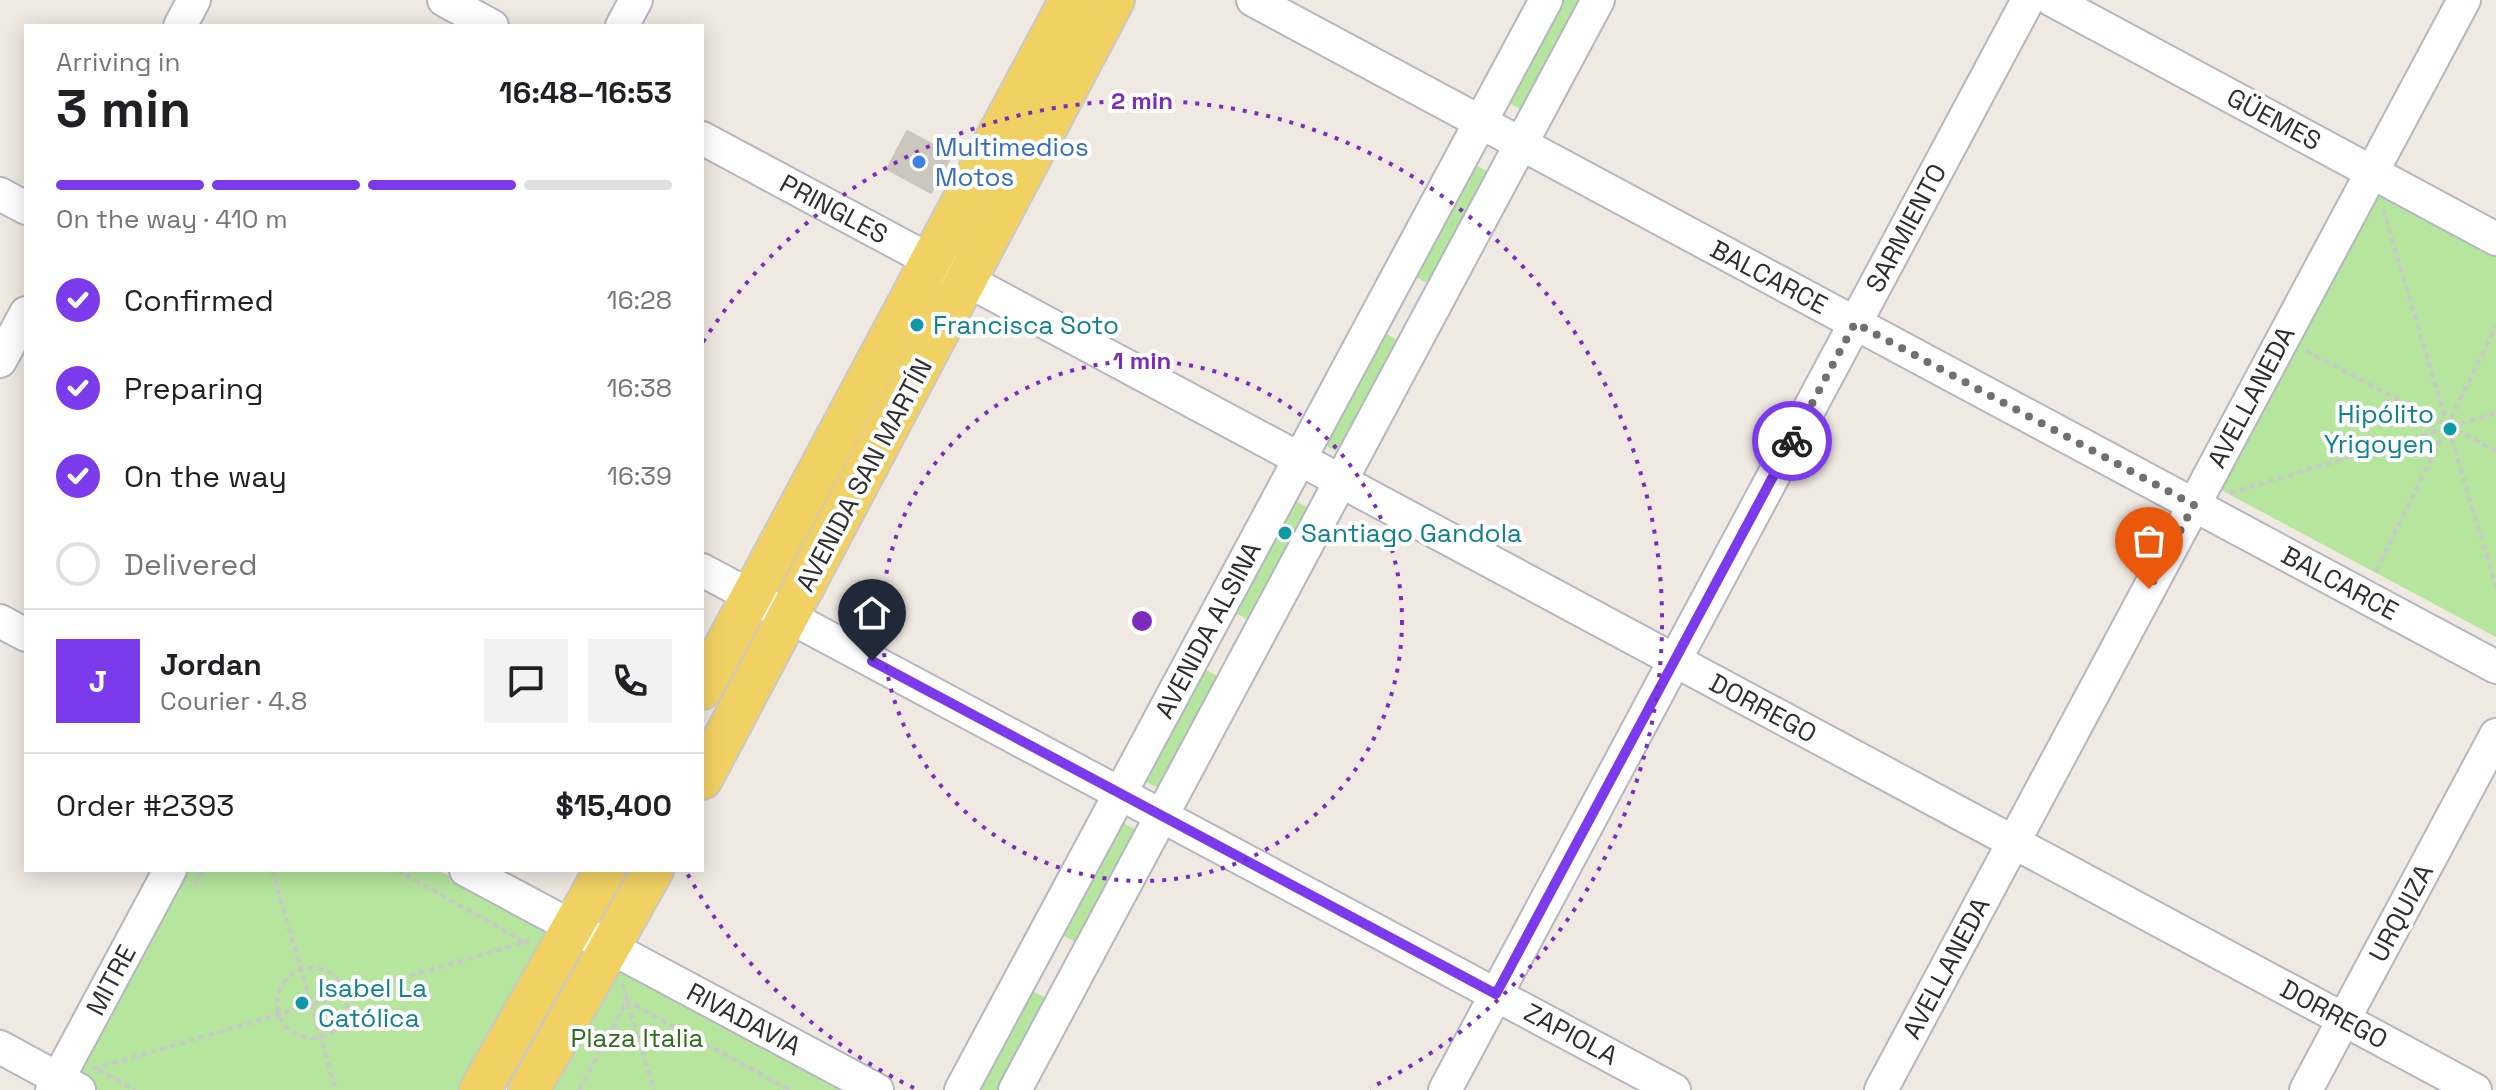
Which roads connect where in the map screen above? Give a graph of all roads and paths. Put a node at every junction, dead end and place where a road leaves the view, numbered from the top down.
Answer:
1 (194, 0) edge
2 (444, 0) edge
3 (636, 0) edge
4 (1070, 0) edge
5 (1114, 0) edge
6 (1253, 0) edge
7 (1546, 0) edge
8 (1598, 0) edge
9 (2028, 0) edge
10 (2052, 0) edge
11 (2464, 0) edge
12 (181, 24) edge
13 (488, 24) edge
14 (623, 24) edge
15 (1481, 122) junction
16 (704, 139) edge
17 (1521, 144) junction
18 (2372, 172) junction
19 (0, 194) edge
20 (24, 207) edge
21 (2496, 239) edge
22 (930, 261) junction
23 (965, 280) junction
24 (24, 317) edge
25 (1855, 323) junction
26 (2496, 326) edge
27 (2283, 338) junction
28 (0, 361) edge
29 (2496, 413) edge
30 (2448, 427) junction
31 (2496, 451) edge
32 (1300, 459) junction
33 (1341, 481) junction
34 (2194, 505) junction
35 (704, 571) edge
36 (2496, 587) edge
37 (751, 596) junction
38 (2363, 596) junction
39 (790, 617) junction
40 (0, 621) edge
41 (24, 634) edge
42 (1674, 660) junction
43 (2496, 667) edge
44 (704, 685) edge
45 (2496, 735) edge
46 (704, 775) edge
47 (1120, 794) junction
48 (1162, 816) junction
49 (2013, 842) junction
50 (169, 872) edge
51 (202, 872) edge
52 (273, 872) edge
53 (401, 872) edge
54 (470, 872) edge
55 (604, 872) edge
56 (652, 872) edge
57 (188, 896) dead end
58 (574, 928) junction
59 (527, 941) junction
60 (611, 948) junction
61 (520, 955) dead end
62 (301, 971) junction
63 (1496, 994) junction
64 (345, 995) junction
65 (627, 1001) junction
66 (311, 1005) junction
67 (279, 1014) junction
68 (2344, 1019) junction
69 (320, 1037) junction
70 (0, 1047) edge
71 (102, 1055) dead end
72 (71, 1082) edge
73 (135, 1090) edge
74 (336, 1090) edge
75 (480, 1090) edge
76 (529, 1090) edge
77 (579, 1090) edge
78 (654, 1090) edge
79 (790, 1090) edge
80 (877, 1090) edge
81 (961, 1090) edge
82 (1015, 1090) edge
83 (1445, 1090) edge
84 (1674, 1090) edge
85 (1881, 1090) edge
86 (2306, 1090) edge
87 (2475, 1090) edge

1 - 12 street
2 - 13 street
3 - 14 street
4 - 22 main road, AVENIDA SAN MARTÍN
5 - 23 main road, AVENIDA SAN MARTÍN
6 - 15 street, BALCARCE
7 - 15 street, AVENIDA ALSINA
8 - 17 street, AVENIDA ALSINA
9 - 25 street, SARMIENTO
10 - 18 street, GÜEMES
11 - 18 street, AVELLANEDA
15 - 17 street, BALCARCE
15 - 32 street, AVENIDA ALSINA
16 - 22 street, PRINGLES
17 - 25 street, BALCARCE
17 - 33 street, AVENIDA ALSINA
18 - 21 street, GÜEMES
18 - 27 street, AVELLANEDA
18 - 30 path
19 - 20 street
22 - 23 street, PRINGLES
22 - 37 main road, AVENIDA SAN MARTÍN
23 - 32 street, DORREGO
23 - 39 main road, AVENIDA SAN MARTÍN
24 - 28 street
25 - 34 street, BALCARCE
25 - 42 street, SARMIENTO
26 - 30 path
27 - 30 path
27 - 34 street, AVELLANEDA
29 - 30 path
30 - 31 path
30 - 34 path
30 - 36 path
30 - 38 path
32 - 33 street, DORREGO
32 - 47 street, AVENIDA ALSINA
33 - 42 street, DORREGO
33 - 48 street, AVENIDA ALSINA
34 - 38 street, BALCARCE
34 - 49 street, AVELLANEDA
35 - 37 street, ZAPIOLA
37 - 39 street, ZAPIOLA
37 - 44 main road, AVENIDA SAN MARTÍN
38 - 43 street, BALCARCE
39 - 46 main road, AVENIDA SAN MARTÍN
39 - 47 street, ZAPIOLA
40 - 41 street
42 - 49 street, DORREGO
42 - 63 street, SARMIENTO
45 - 68 street, URQUIZA
47 - 48 street, ZAPIOLA
47 - 81 street, AVENIDA ALSINA
48 - 63 street, ZAPIOLA
48 - 82 street, AVENIDA ALSINA
49 - 68 street, DORREGO
49 - 85 street, AVELLANEDA
50 - 72 street, MITRE
51 - 57 path
52 - 62 path
53 - 59 path
54 - 58 street, RIVADAVIA
55 - 58 main road
56 - 60 main road
58 - 59 path
58 - 60 street, RIVADAVIA
58 - 75 main road
59 - 61 path
59 - 64 path
60 - 65 path
60 - 76 main road
60 - 80 street, RIVADAVIA
62 - 64 path
62 - 66 path
62 - 67 path
63 - 83 street, SARMIENTO
63 - 84 street, ZAPIOLA
64 - 66 path
64 - 69 path
65 - 77 path
65 - 78 path
65 - 79 path
66 - 67 path
66 - 69 path
67 - 69 path
67 - 72 path
68 - 86 street, URQUIZA
68 - 87 street, DORREGO
69 - 74 path
70 - 72 street
71 - 72 path
72 - 73 path

